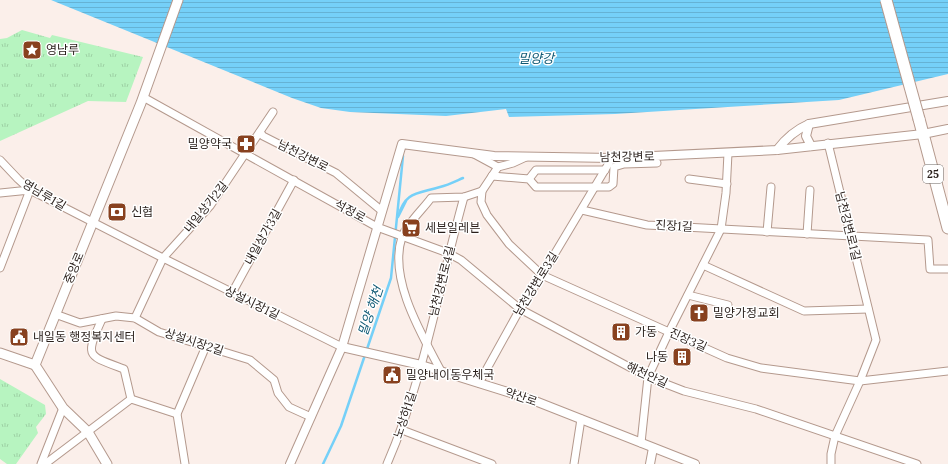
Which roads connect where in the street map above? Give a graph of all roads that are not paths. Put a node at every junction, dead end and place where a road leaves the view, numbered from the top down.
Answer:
1 (178, 0) edge
2 (886, 0) edge
3 (143, 96) junction
4 (948, 101) edge
5 (273, 112) dead end
6 (809, 124) junction
7 (948, 129) edge
8 (260, 132) junction
9 (923, 134) junction
10 (828, 143) junction
11 (811, 146) junction
12 (777, 150) junction
13 (473, 153) junction
14 (728, 153) junction
15 (246, 154) junction
16 (526, 156) junction
17 (612, 158) junction
18 (0, 160) edge
19 (657, 163) dead end
20 (498, 167) junction
21 (605, 170) junction
22 (492, 176) junction
23 (529, 179) junction
24 (689, 179) dead end
25 (294, 180) junction
26 (727, 184) junction
27 (596, 187) junction
28 (772, 187) dead end
29 (30, 190) junction
30 (810, 190) dead end
31 (482, 191) junction
32 (0, 193) edge
33 (464, 197) junction
34 (582, 210) junction
35 (382, 211) junction
36 (93, 222) junction
37 (378, 227) junction
38 (948, 228) edge
39 (721, 229) junction
40 (767, 232) junction
41 (807, 234) junction
42 (402, 236) junction
43 (850, 236) junction
44 (448, 253) junction
45 (163, 258) junction
46 (703, 265) junction
47 (0, 268) edge
48 (948, 269) edge
49 (542, 275) junction
50 (232, 293) junction
51 (688, 294) junction
52 (728, 305) dead end
53 (520, 309) junction
54 (868, 309) junction
55 (55, 314) junction
56 (135, 318) junction
57 (102, 319) junction
58 (669, 332) junction
59 (426, 344) junction
60 (206, 346) junction
61 (342, 347) junction
62 (0, 353) edge
63 (35, 365) junction
64 (420, 365) junction
65 (440, 371) junction
66 (948, 371) edge
67 (648, 377) junction
68 (860, 381) junction
69 (478, 383) junction
70 (131, 399) junction
71 (63, 408) junction
72 (177, 414) junction
73 (311, 417) junction
74 (580, 419) junction
75 (402, 430) junction
76 (88, 432) junction
77 (835, 436) junction
78 (641, 443) junction
79 (653, 448) junction
80 (41, 464) edge
81 (45, 464) edge
82 (107, 464) edge
83 (185, 464) edge
84 (290, 464) edge
85 (387, 464) edge
86 (492, 464) edge
87 (574, 464) edge
88 (650, 464) edge
89 (695, 464) edge
90 (831, 464) edge
91 (917, 464) edge

1 - 3 main road, 중앙로
2 - 9 main road, 25, bridge
3 - 15 street, 석정로
3 - 36 main road, 중앙로
4 - 6 street
5 - 8 street
6 - 11 street
6 - 12 street
7 - 9 street, 남천강변로
8 - 15 street
8 - 35 street, 남천강변로
9 - 10 street, 남천강변로
9 - 38 main road, 25
10 - 11 street, 남천강변로
10 - 43 street, 남천강변로1길
11 - 12 street, 남천강변로
12 - 14 street, 남천강변로
13 - 16 street, 남천강변로
13 - 20 street
13 - 35 street, 남천강변로
14 - 17 street, 남천강변로
14 - 26 street
15 - 25 street, 석정로
15 - 45 street, 내일상가2길
16 - 17 street, 남천강변로
16 - 20 street
17 - 21 street, 남천강변로3길
18 - 29 street, 영남루1길
19 - 27 street
20 - 22 street
21 - 23 street
21 - 27 street, 남천강변로3길
22 - 23 street
22 - 31 street
23 - 27 street
24 - 26 street
25 - 37 street, 석정로
25 - 50 street, 내일상가3길
26 - 39 street
27 - 34 street, 남천강변로3길
28 - 40 street
29 - 32 street
29 - 36 street, 영남루1길
29 - 47 street
30 - 41 street
31 - 33 street
31 - 49 street, 진장3길
33 - 42 street
33 - 44 street, 남천강변로4길
34 - 39 street, 진장1길
34 - 49 street, 남천강변로3길
35 - 37 street, 남천강변로
36 - 45 street, 상설시장1길
36 - 55 main road, 중앙로
37 - 42 street, 해천안길
37 - 61 street, 석정로
39 - 40 street, 진장1길
39 - 46 street
40 - 41 street, 진장1길
41 - 43 street, 진장1길
42 - 44 street, 해천안길
42 - 59 street
43 - 48 street, 진장1길
43 - 54 street, 남천강변로1길
44 - 53 street, 해천안길
44 - 59 street, 남천강변로4길
45 - 50 street, 상설시장1길
45 - 56 street
46 - 51 street
46 - 54 street
49 - 53 street, 남천강변로3길
49 - 58 street, 진장3길
50 - 61 street, 상설시장1길
51 - 52 street
51 - 58 street
53 - 67 street, 해천안길
53 - 69 street, 남천강변로3길
54 - 68 street, 남천강변로1길
55 - 57 street, 상설시장2길
55 - 63 main road, 중앙로
56 - 57 street, 상설시장2길
56 - 60 street, 상설시장2길
57 - 70 street
58 - 67 street
58 - 68 street, 진장3길
59 - 64 street, 남천강변로4길
59 - 65 street
60 - 72 street
60 - 73 street, 상설시장2길
61 - 64 street, 약산로
61 - 73 street, 석정로
62 - 63 main road
63 - 71 main road
64 - 65 street, 약산로
64 - 75 street, 노상하1길
65 - 69 street, 약산로
66 - 68 street, 진장3길
67 - 77 street, 해천안길
67 - 78 street
68 - 77 street, 남천강변로1길
69 - 74 street, 약산로
70 - 72 street
70 - 76 street
71 - 76 main road
71 - 80 street
72 - 83 street
73 - 84 street, 석정로
74 - 78 street, 약산로
74 - 87 street
75 - 85 street, 노상하1길
75 - 86 street
76 - 81 street
76 - 82 main road
77 - 90 street
77 - 91 street, 해천안길
78 - 79 street, 약산로
79 - 88 street
79 - 89 street, 약산로

